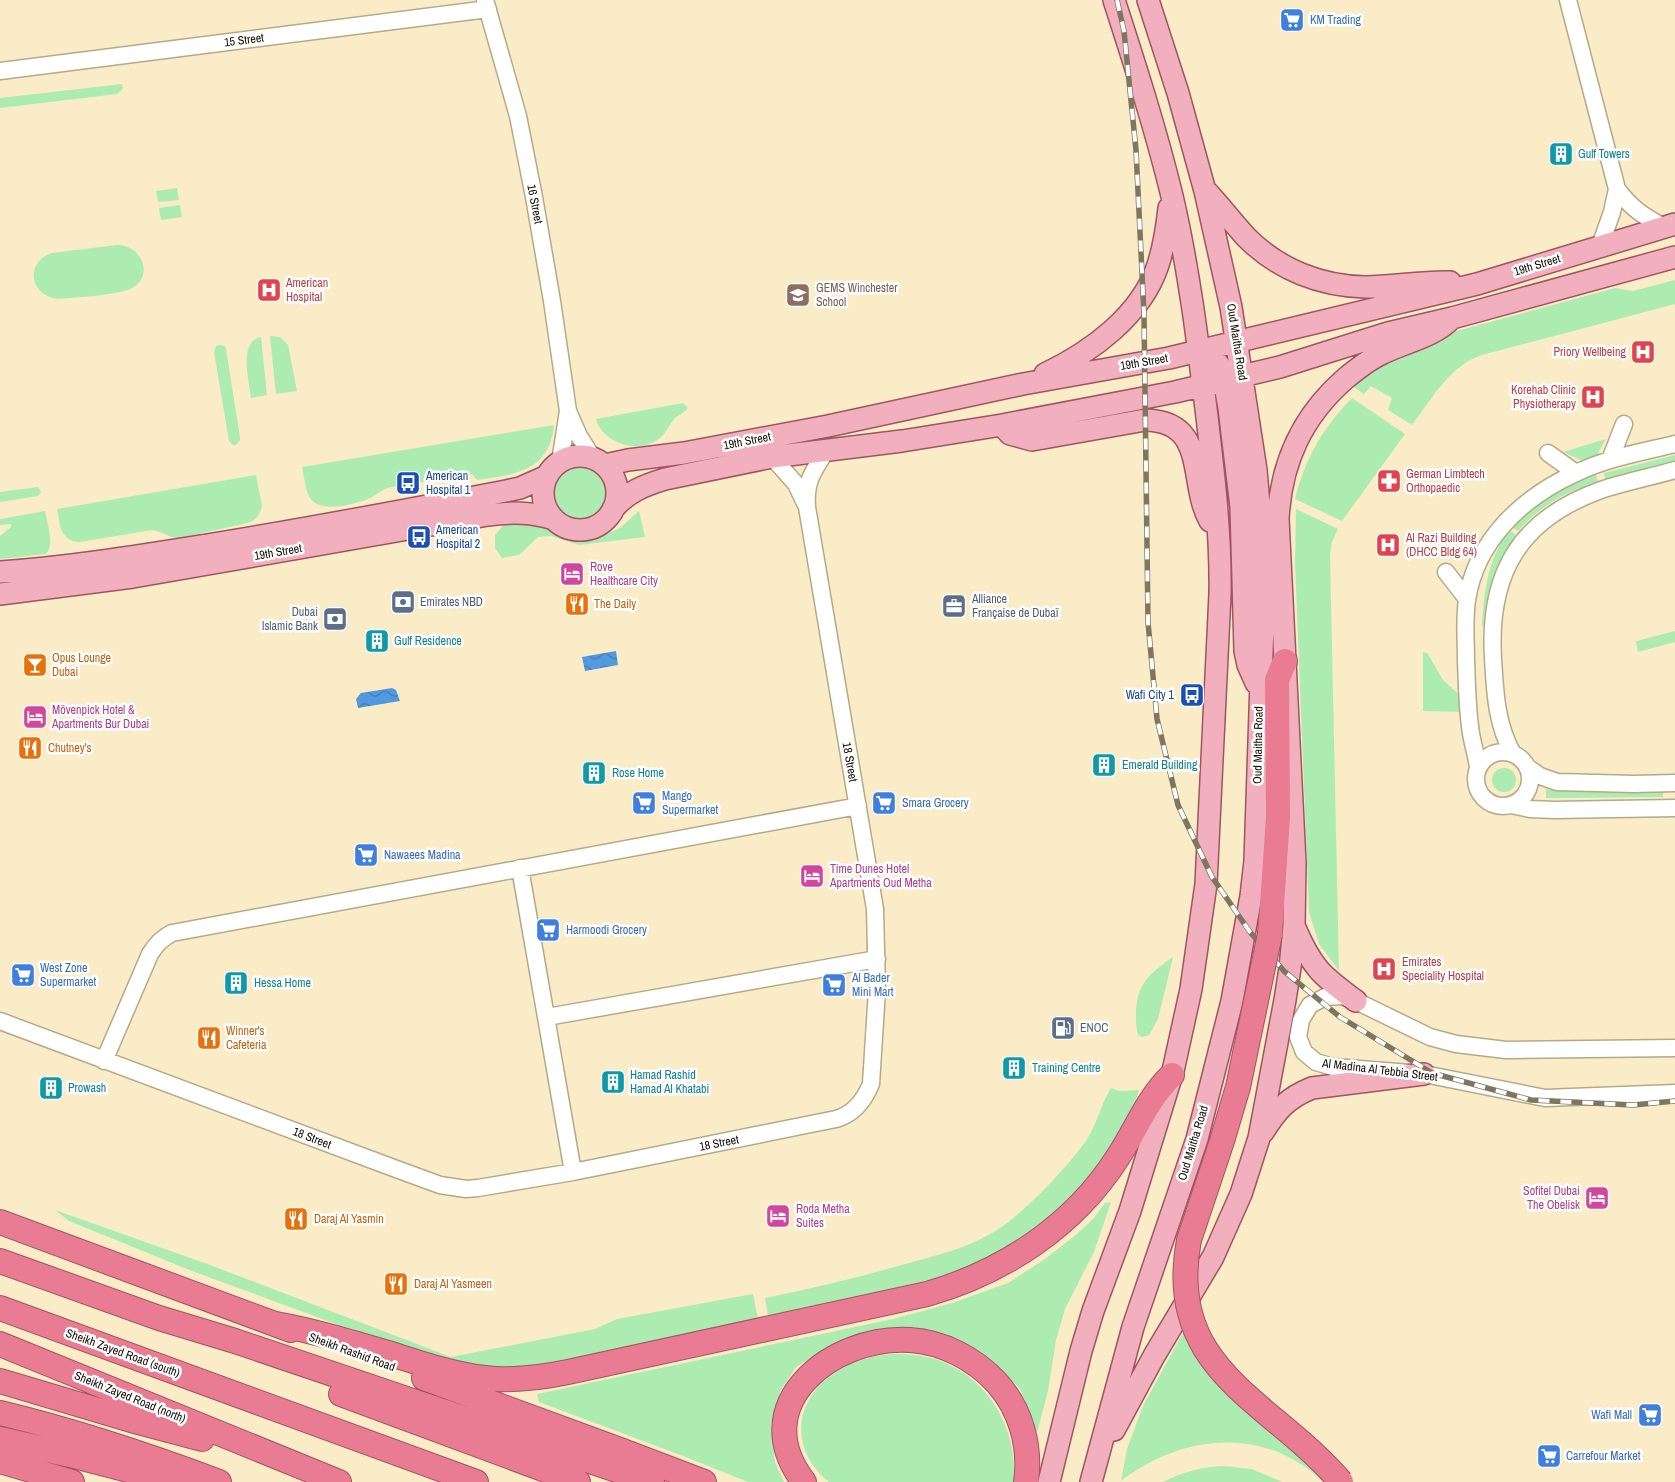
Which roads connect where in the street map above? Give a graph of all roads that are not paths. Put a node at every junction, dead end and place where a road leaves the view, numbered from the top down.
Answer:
1 (1114, 0) edge
2 (1148, 0) edge
3 (1568, 0) edge
4 (487, 5) edge
5 (0, 71) edge
6 (1617, 188) junction
7 (1206, 191) junction
8 (1171, 196) junction
9 (1669, 225) edge
10 (1600, 246) junction
11 (1675, 257) edge
12 (1477, 284) junction
13 (1452, 318) junction
14 (1237, 342) junction
15 (1199, 351) junction
16 (1233, 378) junction
17 (1023, 384) junction
18 (1203, 386) junction
19 (568, 411) junction
20 (1624, 424) dead end
21 (1002, 425) junction
22 (1675, 444) edge
23 (826, 451) junction
24 (1548, 453) dead end
25 (772, 457) junction
26 (1610, 460) junction
27 (599, 462) junction
28 (554, 469) junction
29 (1675, 470) edge
30 (1576, 473) junction
31 (807, 507) junction
32 (613, 509) junction
33 (554, 519) junction
34 (1219, 533) junction
35 (0, 572) edge
36 (1446, 572) dead end
37 (0, 594) edge
38 (1467, 599) junction
39 (1284, 661) junction
40 (1513, 754) junction
41 (1478, 766) junction
42 (1527, 767) junction
43 (1675, 783) edge
44 (1511, 805) junction
45 (858, 806) junction
46 (1675, 808) edge
47 (520, 868) junction
48 (1294, 926) junction
49 (877, 959) junction
50 (1356, 1001) junction
51 (547, 1017) junction
52 (0, 1021) edge
53 (1675, 1048) edge
54 (104, 1061) junction
55 (1424, 1074) junction
56 (1172, 1075) junction
57 (1675, 1093) edge
58 (1259, 1138) junction
59 (573, 1172) junction
60 (0, 1222) edge
61 (0, 1260) edge
62 (0, 1308) edge
63 (276, 1324) junction
64 (234, 1341) junction
65 (0, 1344) edge
66 (0, 1381) edge
67 (0, 1413) edge
68 (0, 1439) edge
69 (260, 1450) junction
70 (0, 1461) edge
71 (0, 1477) edge
72 (1092, 1478) edge
73 (21, 1482) edge
74 (72, 1482) edge
75 (175, 1482) edge
76 (219, 1482) edge
77 (340, 1482) edge
78 (476, 1482) edge
79 (578, 1482) edge
80 (652, 1482) edge
81 (704, 1482) edge
82 (804, 1482) edge
83 (1026, 1482) edge
84 (1049, 1482) edge
85 (1341, 1482) edge

1 - 8 main road
2 - 7 main road, Oud Maitha Road
3 - 6 street
4 - 5 street, 15 Street
4 - 19 street, 16 Street
6 - 9 street
6 - 10 street
7 - 12 main road
7 - 14 main road, Oud Maitha Road
8 - 15 main road
8 - 17 main road
9 - 10 main road, 19th Street
10 - 12 main road, 19th Street
11 - 13 main road, 19th Street
12 - 14 main road, 19th Street
13 - 16 main road, 19th Street
13 - 39 main road
14 - 15 main road, 19th Street
14 - 16 main road, Oud Maitha Road
15 - 16 main road
15 - 17 main road, 19th Street
15 - 18 main road
16 - 18 main road, 19th Street
16 - 72 main road, Oud Maitha Road
17 - 27 main road, 19th Street
18 - 21 main road, 19th Street
18 - 34 main road
19 - 27 street, 16 Street
19 - 28 street, 16 Street
20 - 26 street
21 - 23 main road, 19th Street
21 - 34 main road
22 - 26 street
23 - 25 main road, 19th Street
23 - 31 street, 18 Street
24 - 30 street
25 - 31 street, 18 Street
25 - 32 main road, 19th Street
26 - 30 street
27 - 28 main road
27 - 32 main road
28 - 33 main road
28 - 35 main road, 19th Street
29 - 40 street
30 - 38 street
31 - 45 street, 18 Street
32 - 33 main road
33 - 37 main road, 19th Street
34 - 56 main road
36 - 38 street
38 - 41 street
39 - 48 main road
39 - 85 highway, bridge
40 - 41 street
40 - 42 street
41 - 44 street
42 - 43 street
42 - 44 street
44 - 46 street
45 - 47 street
45 - 49 street, 18 Street
47 - 51 street
47 - 54 street
48 - 50 main road
48 - 58 main road
49 - 51 street
49 - 59 street, 18 Street
50 - 53 street, Al Madina Al Tebbia Street
50 - 55 street, Al Madina Al Tebbia Street
51 - 59 street
52 - 54 street, 18 Street
54 - 59 street, 18 Street
55 - 57 street, Al Madina Al Tebbia Street
55 - 58 main road
56 - 63 highway
56 - 84 main road
58 - 72 main road
60 - 63 highway, Sheikh Rashid Road
61 - 64 highway
62 - 78 highway, Sheikh Zayed Road (south)
63 - 81 highway, Sheikh Rashid Road
64 - 79 highway
64 - 80 highway
65 - 69 highway, Sheikh Zayed Road (north)
66 - 69 highway
67 - 76 highway
68 - 75 highway
69 - 77 highway
70 - 74 highway
71 - 73 highway
82 - 83 highway

